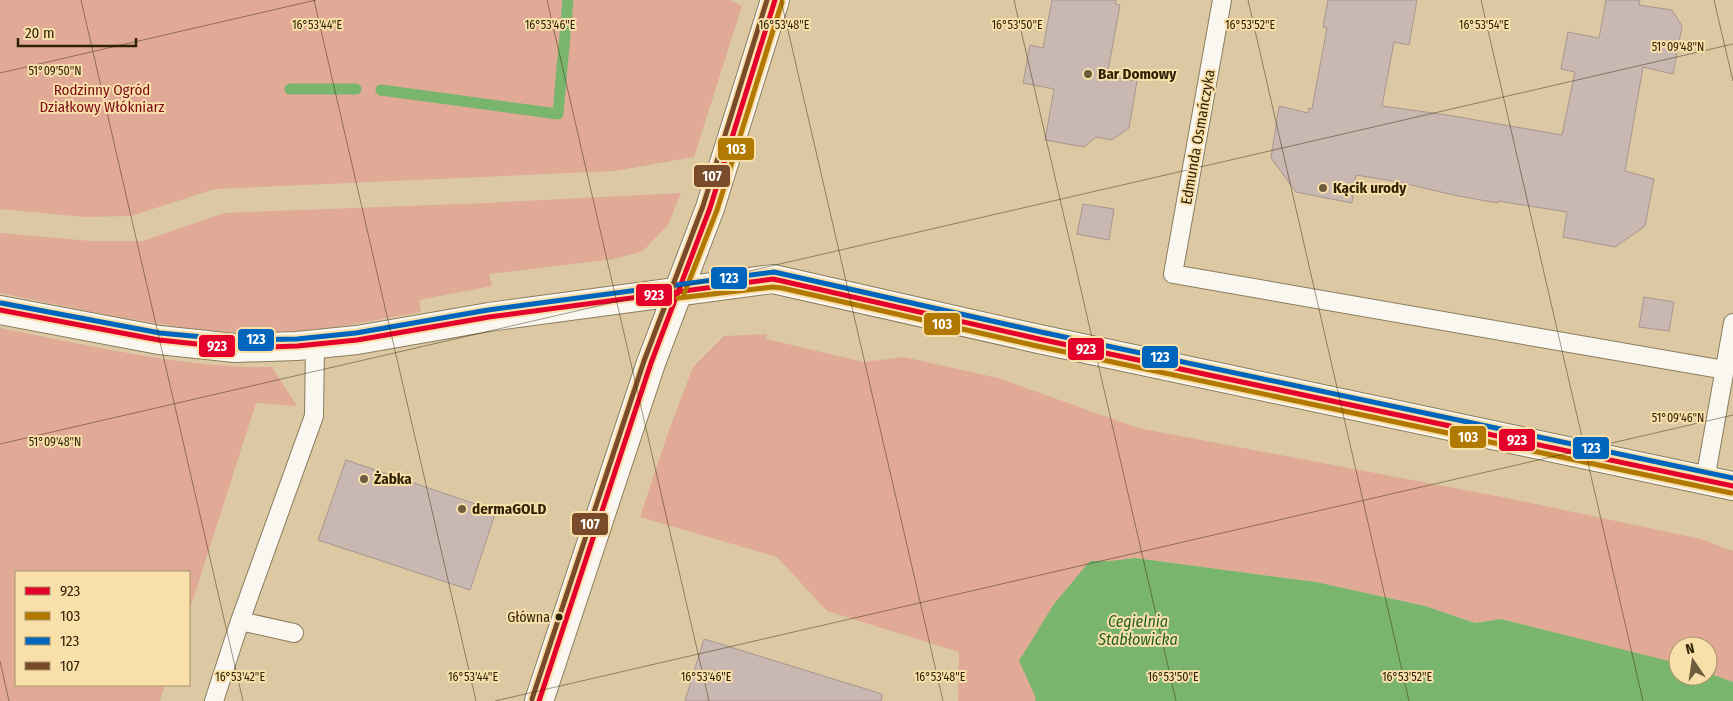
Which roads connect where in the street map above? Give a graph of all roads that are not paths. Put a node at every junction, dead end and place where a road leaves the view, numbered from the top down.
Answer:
1 (775, 0) edge
2 (1222, 0) edge
3 (677, 292) junction
4 (0, 310) edge
5 (1733, 323) edge
6 (314, 345) junction
7 (1725, 370) junction
8 (1705, 480) junction
9 (1733, 486) edge
10 (240, 621) junction
11 (294, 633) dead end
12 (214, 701) edge
13 (539, 701) edge

1 - 3 street
2 - 7 lane, Edmunda Osmańczyka
3 - 6 street
3 - 8 street
3 - 13 street
4 - 6 street
5 - 7 lane
6 - 10 lane
7 - 8 lane
8 - 9 street
10 - 11 lane
10 - 12 lane

